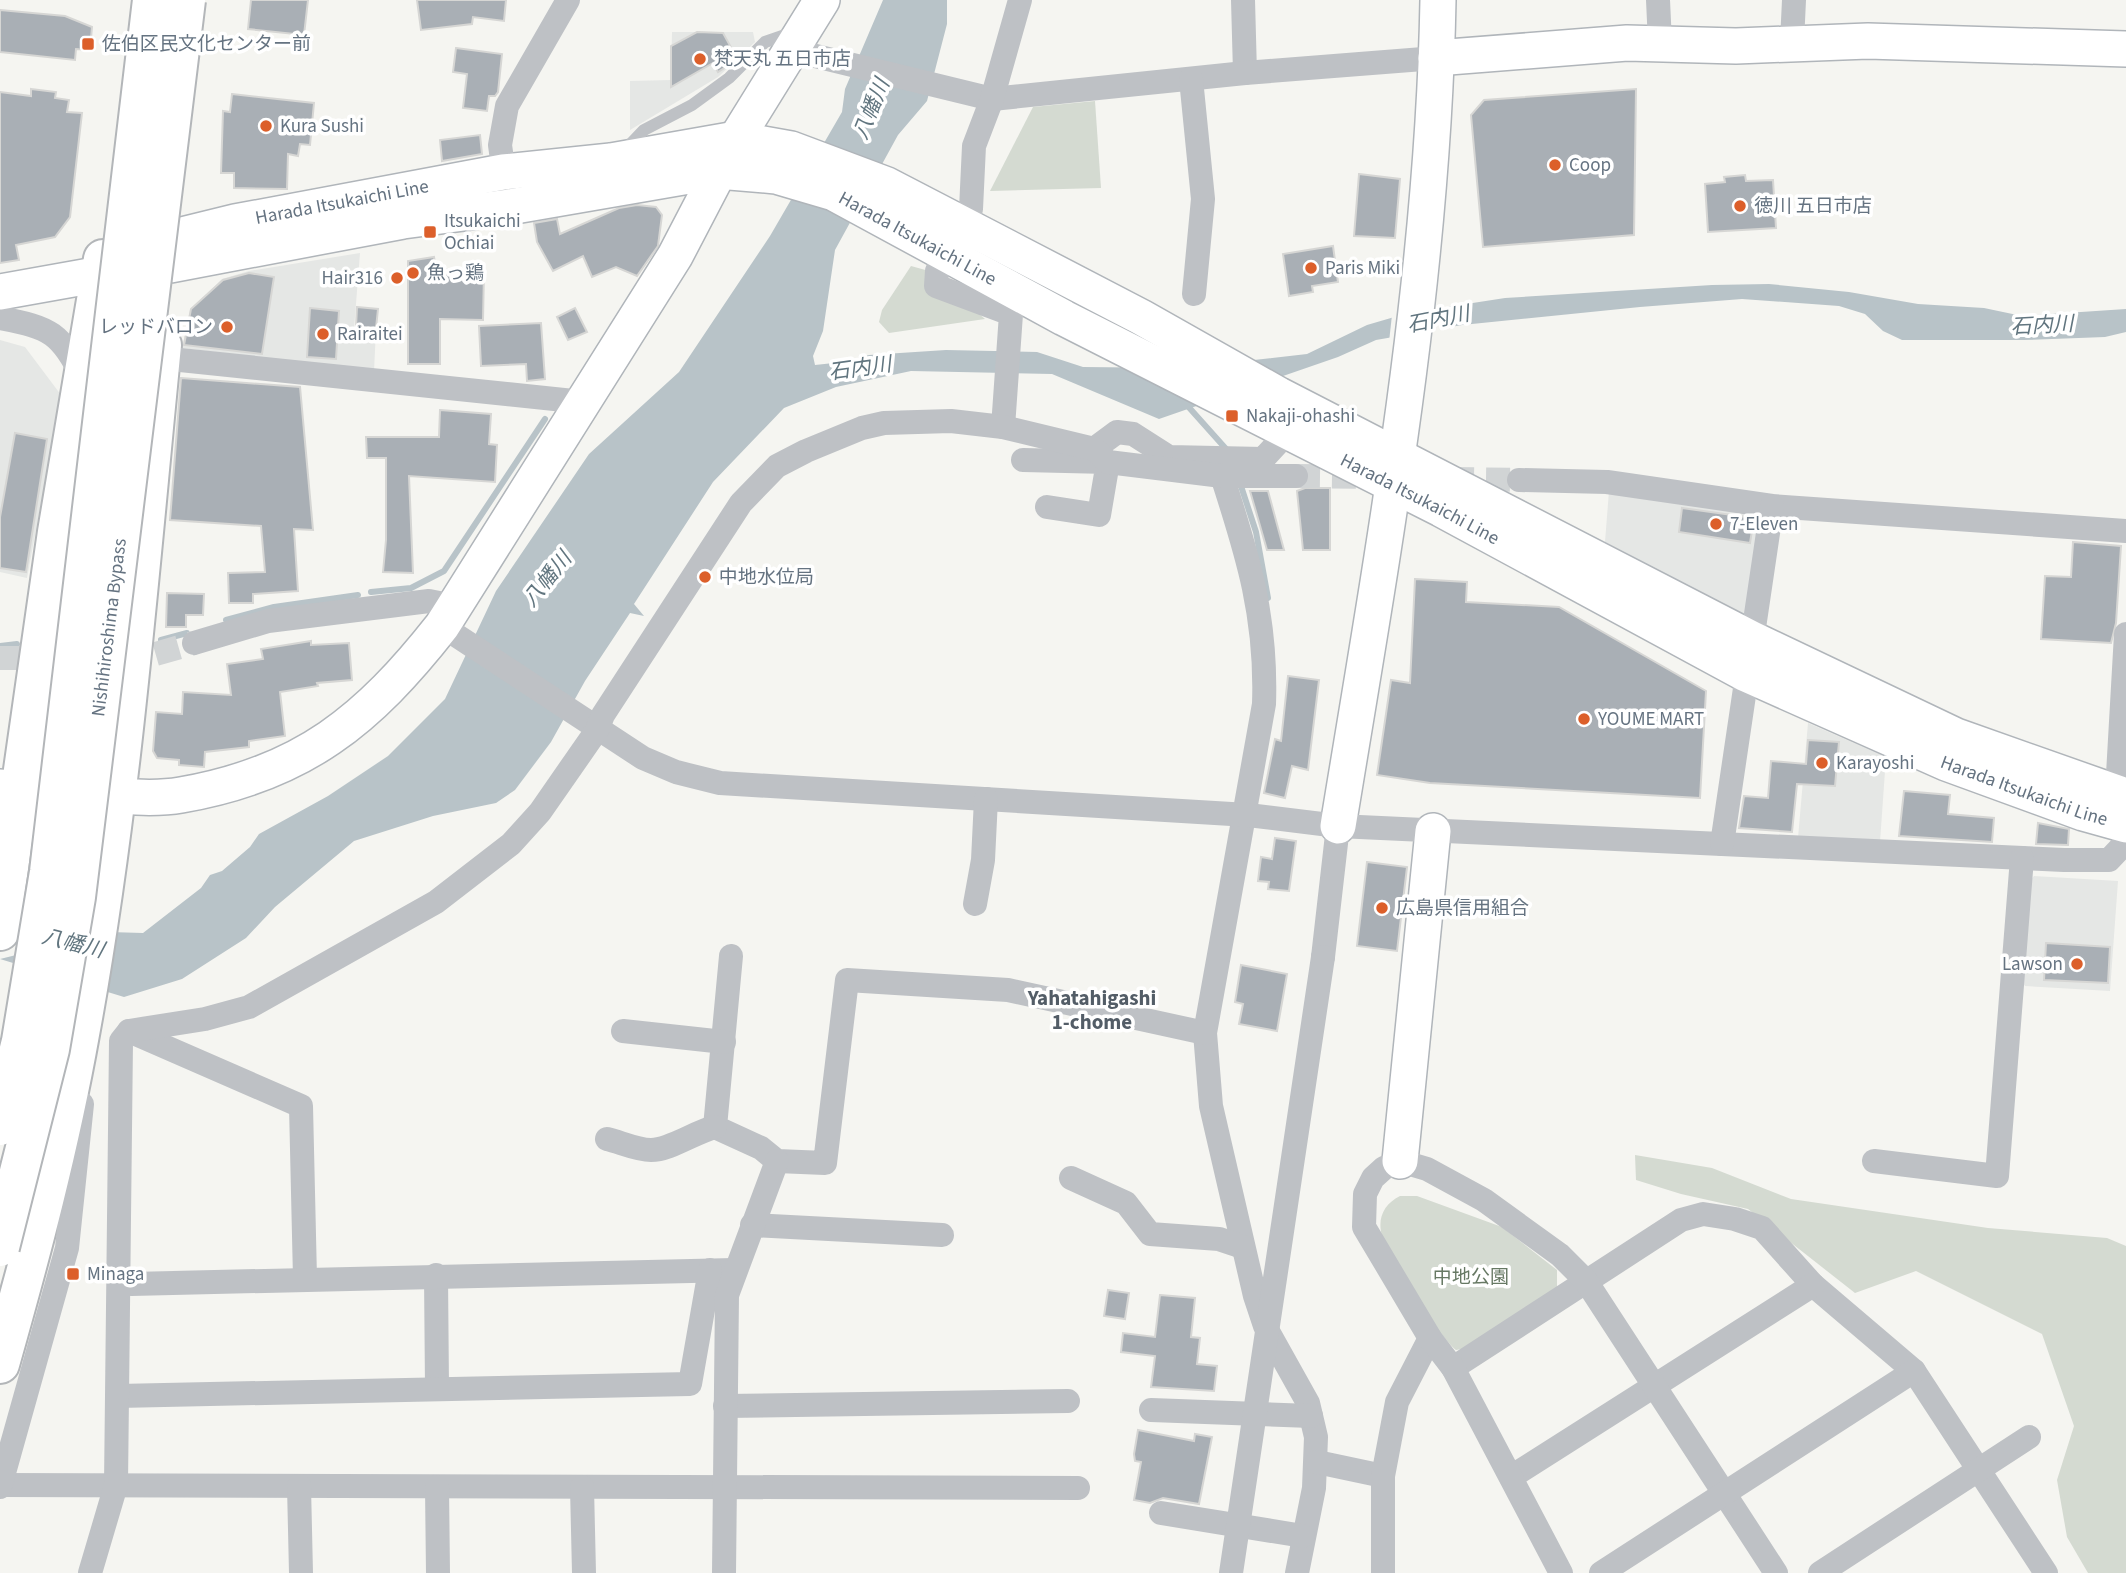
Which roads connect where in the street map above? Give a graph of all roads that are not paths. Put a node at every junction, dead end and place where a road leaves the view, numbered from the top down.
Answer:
1 (140, 0) edge
2 (152, 0) edge
3 (186, 0) edge
4 (202, 0) edge
5 (568, 0) edge
6 (1020, 0) edge
7 (1243, 0) edge
8 (1437, 0) edge
9 (1658, 0) edge
10 (1794, 0) edge
11 (806, 33) edge
12 (1792, 42) junction
13 (1660, 43) junction
14 (2126, 49) edge
15 (1436, 58) junction
16 (1245, 73) junction
17 (1191, 79) junction
18 (992, 99) junction
19 (736, 139) junction
20 (617, 160) junction
21 (775, 161) junction
22 (718, 171) junction
23 (503, 173) junction
24 (509, 207) junction
25 (971, 209) dead end
26 (929, 226) junction
27 (172, 251) junction
28 (937, 271) dead end
29 (101, 274) junction
30 (0, 292) edge
31 (1194, 294) dead end
32 (0, 318) edge
33 (160, 358) junction
34 (85, 380) junction
35 (583, 402) junction
36 (1004, 419) junction
37 (1287, 433) junction
38 (1101, 456) junction
39 (1023, 460) dead end
40 (1231, 468) junction
41 (1395, 471) junction
42 (1296, 476) tunnel mouth
43 (1520, 480) tunnel mouth
44 (1772, 506) junction
45 (1047, 507) dead end
46 (2126, 531) edge
47 (450, 622) junction
48 (2126, 634) edge
49 (1752, 639) junction
50 (194, 643) tunnel mouth
51 (1746, 674) junction
52 (591, 726) junction
53 (12, 792) edge
54 (986, 799) junction
55 (2123, 804) edge
56 (115, 805) junction
57 (1251, 816) junction
58 (1338, 826) junction
59 (1433, 831) junction
60 (2126, 842) edge
61 (1723, 844) junction
62 (2022, 858) junction
63 (975, 904) dead end
64 (0, 931) edge
65 (731, 956) dead end
66 (83, 1022) junction
67 (129, 1031) junction
68 (623, 1031) dead end
69 (1206, 1033) junction
70 (724, 1042) junction
71 (0, 1126) edge
72 (715, 1126) junction
73 (607, 1139) dead end
74 (777, 1161) junction
75 (1400, 1161) junction
76 (1874, 1161) dead end
77 (1070, 1178) dead end
78 (752, 1224) junction
79 (942, 1235) dead end
80 (0, 1247) edge
81 (1243, 1247) junction
82 (722, 1270) junction
83 (436, 1275) junction
84 (305, 1278) junction
85 (1586, 1281) junction
86 (131, 1284) dead end
87 (1813, 1285) junction
88 (1430, 1338) junction
89 (0, 1364) edge
90 (1452, 1368) junction
91 (1914, 1371) junction
92 (1654, 1387) junction
93 (437, 1388) junction
94 (118, 1396) junction
95 (1068, 1401) dead end
96 (725, 1406) junction
97 (1151, 1410) dead end
98 (1311, 1416) junction
99 (2029, 1437) dead end
100 (1326, 1464) junction
101 (1979, 1469) junction
102 (1383, 1476) junction
103 (1511, 1477) junction
104 (116, 1485) junction
105 (0, 1486) edge
106 (299, 1486) junction
107 (438, 1487) junction
108 (582, 1488) junction
109 (724, 1488) junction
110 (1078, 1488) dead end
111 (1722, 1494) junction
112 (1161, 1513) dead end
113 (1303, 1536) junction
114 (2037, 1570) edge
115 (90, 1573) edge
116 (300, 1573) edge
117 (438, 1573) edge
118 (584, 1573) edge
119 (724, 1573) edge
120 (1231, 1573) edge
121 (1297, 1573) edge
122 (1383, 1573) edge
123 (1561, 1573) edge
124 (1601, 1573) edge
125 (1776, 1573) edge
126 (1820, 1573) edge

1 - 29 highway
2 - 71 highway, Nishihiroshima Bypass, bridge
3 - 80 highway, Nishihiroshima Bypass, bridge
4 - 27 highway, Nishihiroshima Bypass
5 - 23 street
6 - 18 street
7 - 16 street
8 - 15 main road
9 - 13 street
10 - 12 street
11 - 18 street
11 - 19 main road
11 - 20 lane
12 - 13 main road
12 - 14 main road
13 - 15 main road
15 - 16 street
15 - 41 main road
16 - 17 street
17 - 18 street
17 - 31 street
18 - 25 street
19 - 20 main road, Harada Itsukaichi Line
19 - 21 main road, Harada Itsukaichi Line
19 - 22 main road
20 - 23 main road, Harada Itsukaichi Line
21 - 22 main road, Harada Itsukaichi Line
21 - 26 main road, Harada Itsukaichi Line
22 - 24 main road, Harada Itsukaichi Line
22 - 35 main road
23 - 24 street
23 - 27 main road, Harada Itsukaichi Line
24 - 27 main road, Harada Itsukaichi Line
26 - 37 main road, Harada Itsukaichi Line
26 - 41 main road, Harada Itsukaichi Line
27 - 29 main road, Harada Itsukaichi Line
27 - 33 highway, Nishihiroshima Bypass
28 - 36 street
29 - 30 main road, Harada Itsukaichi Line
29 - 34 highway
32 - 34 street
33 - 35 street
33 - 56 highway, Nishihiroshima Bypass
34 - 53 highway
35 - 47 main road
36 - 38 street
36 - 52 street
37 - 40 street
37 - 41 main road, Harada Itsukaichi Line
38 - 39 street
38 - 40 street
38 - 45 street
40 - 42 street
40 - 57 street
41 - 49 main road, Harada Itsukaichi Line
41 - 51 main road, Harada Itsukaichi Line
41 - 58 main road
43 - 44 street
44 - 46 street
44 - 49 street
47 - 50 street
47 - 52 street
47 - 56 main road
48 - 55 street
49 - 51 street
49 - 55 main road, Harada Itsukaichi Line
51 - 55 main road, Harada Itsukaichi Line
51 - 61 street
52 - 54 street
52 - 67 street
53 - 56 main road
53 - 64 highway
54 - 57 street
54 - 63 street
56 - 66 highway, Nishihiroshima Bypass
57 - 58 street
57 - 69 street
58 - 59 street
58 - 120 street, bridge
59 - 61 street
59 - 75 main road
60 - 62 street
61 - 62 street
62 - 76 street
65 - 70 street
66 - 89 highway, Nishihiroshima Bypass
66 - 105 street
67 - 84 street
67 - 94 street
68 - 70 street
69 - 74 street
69 - 81 street
70 - 72 street
72 - 73 street
72 - 74 street
74 - 78 street
75 - 85 street
75 - 88 street
77 - 81 street
78 - 79 street
78 - 82 street
81 - 98 street
82 - 83 street
82 - 93 street
82 - 96 street
83 - 84 street
83 - 93 street
84 - 86 street
85 - 87 street
85 - 90 street
85 - 92 street
87 - 91 street
87 - 92 street
88 - 90 street
88 - 102 street
90 - 103 street
91 - 101 street
91 - 111 street
92 - 103 street
92 - 111 street
93 - 94 street
94 - 104 street
95 - 96 street
96 - 109 street
97 - 98 street
98 - 100 street
99 - 101 street
100 - 102 street
100 - 113 street
101 - 114 street
101 - 126 street
102 - 122 street
103 - 123 street
104 - 105 street
104 - 106 street
104 - 115 street
106 - 107 street
106 - 116 street
107 - 108 street
107 - 117 street
108 - 109 street
108 - 118 street
109 - 110 street
109 - 119 street
111 - 124 street
111 - 125 street
112 - 113 street
113 - 121 street

